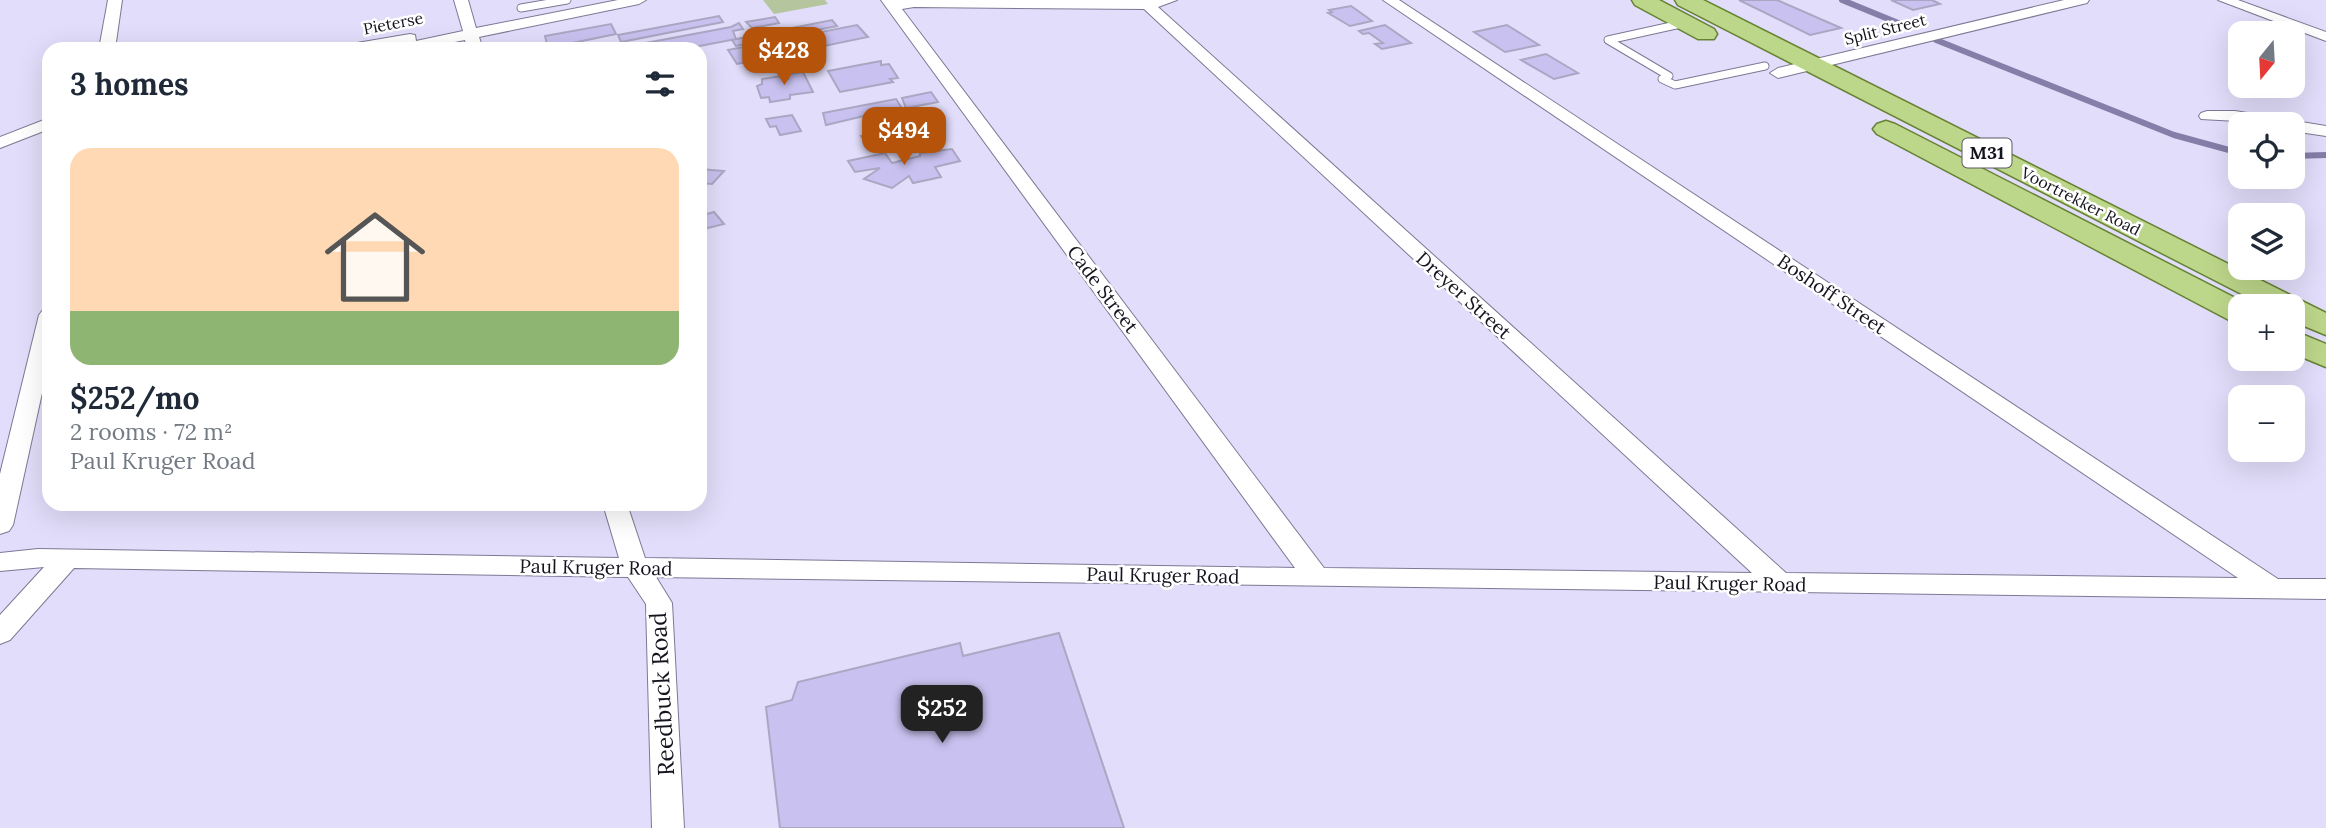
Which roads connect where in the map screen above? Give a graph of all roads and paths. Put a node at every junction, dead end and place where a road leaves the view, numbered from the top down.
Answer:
1 (114, 0) edge
2 (461, 0) edge
3 (567, 0) edge
4 (639, 0) edge
5 (1170, 0) edge
6 (1390, 0) edge
7 (1643, 0) edge
8 (2082, 0) edge
9 (2225, 0) edge
10 (891, 3) edge
11 (597, 4) edge
12 (1148, 5) junction
13 (1685, 11) edge
14 (523, 15) junction
15 (472, 37) edge
16 (2326, 37) edge
17 (108, 42) edge
18 (422, 42) edge
19 (440, 42) edge
20 (1813, 65) junction
21 (1772, 69) junction
22 (2207, 116) dead end
23 (2228, 116) edge
24 (42, 126) edge
25 (2305, 128) edge
26 (2326, 131) edge
27 (0, 143) edge
28 (2265, 294) edge
29 (2228, 307) edge
30 (2305, 314) edge
31 (2326, 325) edge
32 (42, 344) edge
33 (2305, 346) edge
34 (2326, 357) edge
35 (617, 511) edge
36 (0, 525) edge
37 (66, 561) junction
38 (0, 562) edge
39 (635, 567) junction
40 (1317, 578) junction
41 (1781, 584) junction
42 (2274, 589) junction
43 (2326, 589) edge
44 (0, 634) edge
45 (668, 828) edge

1 - 17 street
2 - 15 street
3 - 14 lane
4 - 11 street, Pieterse
5 - 12 street
6 - 42 street, Boshoff Street
7 - 13 main road, Voortrekker Road / M31
8 - 20 street, Split Street
9 - 16 street
10 - 12 street
10 - 40 street, Cade Street
11 - 14 street, Pieterse
12 - 41 street, Dreyer Street
13 - 20 main road, Voortrekker Road / M31
13 - 21 main road, Voortrekker Road / M31
13 - 21 lane
14 - 15 street, Pieterse
15 - 18 street, Pieterse
15 - 19 street, Pieterse
20 - 21 street, Split Street
20 - 28 main road, Voortrekker Road / M31
21 - 29 main road, Voortrekker Road / M31
22 - 23 street
24 - 27 street
25 - 26 street
30 - 31 main road, Voortrekker Road / M31
32 - 36 street
33 - 34 main road
35 - 39 street
37 - 38 street, Paul Kruger Road
37 - 39 street, Paul Kruger Road
37 - 44 street
39 - 40 street, Paul Kruger Road
39 - 45 street, Reedbuck Road
40 - 41 street, Paul Kruger Road
41 - 42 street, Paul Kruger Road
42 - 43 street, Paul Kruger Road

